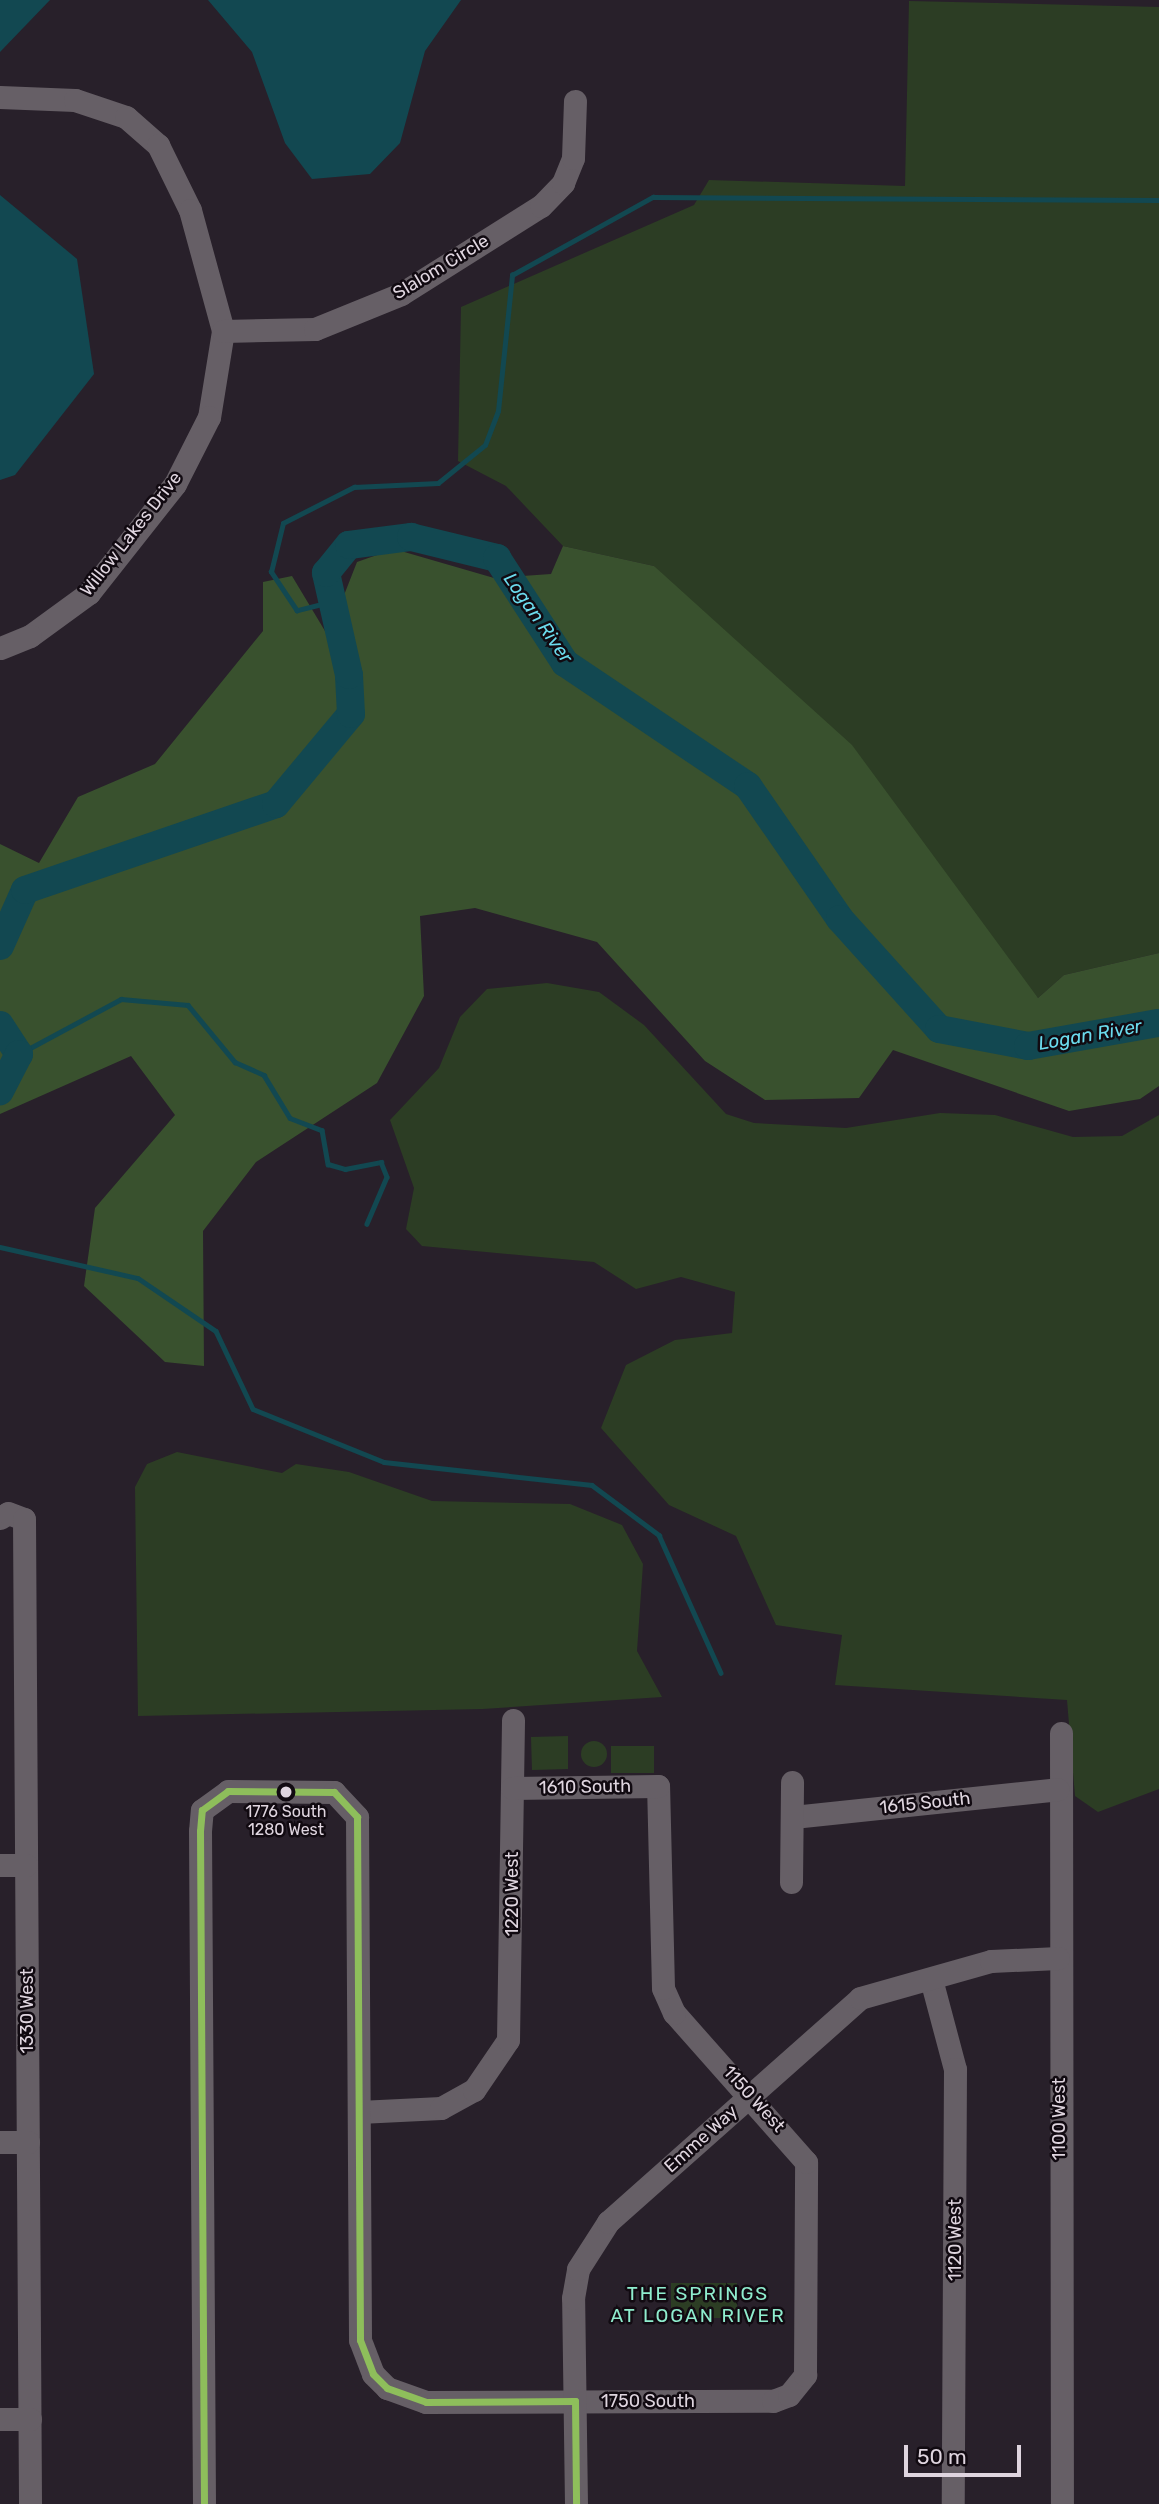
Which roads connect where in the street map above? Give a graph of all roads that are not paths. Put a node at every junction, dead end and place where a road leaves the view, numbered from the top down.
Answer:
1 (0, 97) edge
2 (575, 101) dead end
3 (223, 331) junction
4 (0, 648) edge
5 (0, 1518) edge
6 (513, 1720) dead end
7 (1060, 1733) dead end
8 (792, 1782) dead end
9 (658, 1786) joint
10 (512, 1788) junction
11 (1058, 1788) junction
12 (793, 1817) junction
13 (0, 1865) edge
14 (26, 1865) junction
15 (791, 1882) dead end
16 (1058, 1958) junction
17 (931, 1979) junction
18 (749, 2095) junction
19 (359, 2112) junction
20 (0, 2142) edge
21 (28, 2142) junction
22 (800, 2384) joint
23 (575, 2401) junction
24 (30, 2419) junction
25 (0, 2420) edge
26 (30, 2504) edge
27 (204, 2504) edge
28 (576, 2504) edge
29 (953, 2504) edge
30 (1062, 2504) edge

1 - 3 street, Willow Lakes Drive
2 - 3 street, Slalom Circle
3 - 4 street, Willow Lakes Drive
5 - 14 street, 1330 West
6 - 10 street, 1220 West
7 - 11 street, 1100 West
8 - 12 street
9 - 10 street, 1610 South
9 - 18 street, 1150 West
10 - 19 street, 1220 West
11 - 12 street, 1615 South
11 - 16 street, 1100 West
12 - 15 street
13 - 14 street
14 - 21 street, 1330 West
16 - 17 street, Emme Way
16 - 30 street, 1100 West
17 - 18 street, Emme Way
17 - 29 street, 1120 West
18 - 22 street, 1150 West
18 - 23 street, Emme Way
19 - 23 street, 1750 South
19 - 27 street
20 - 21 street
21 - 24 street, 1330 West
22 - 23 street, 1750 South
23 - 28 street, Emme Way
24 - 25 street
24 - 26 street, 1330 West

